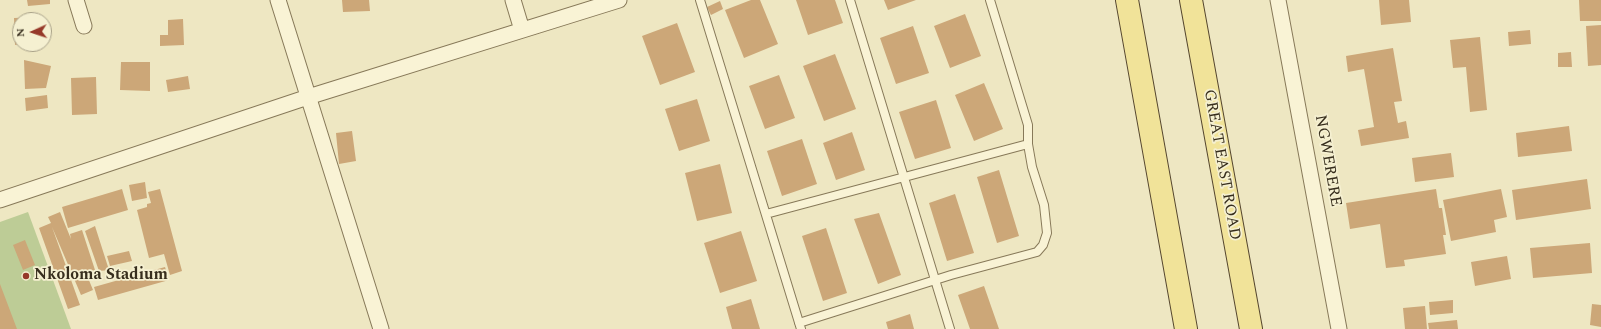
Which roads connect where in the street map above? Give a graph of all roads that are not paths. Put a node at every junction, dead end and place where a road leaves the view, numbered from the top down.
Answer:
1 (76, 0) edge
2 (278, 0) edge
3 (513, 0) edge
4 (618, 0) edge
5 (700, 0) edge
6 (850, 0) edge
7 (990, 0) edge
8 (1127, 0) edge
9 (1191, 0) edge
10 (1278, 0) edge
11 (84, 26) dead end
12 (522, 30) junction
13 (308, 97) junction
14 (1028, 144) junction
15 (903, 178) junction
16 (0, 200) edge
17 (766, 214) junction
18 (936, 280) junction
19 (800, 326) edge
20 (381, 329) edge
21 (950, 329) edge
22 (1186, 329) edge
23 (1251, 329) edge
24 (1339, 329) edge

1 - 11 street
2 - 13 street
3 - 12 street
4 - 12 street
5 - 17 lane
6 - 15 lane
7 - 14 lane
8 - 22 main road
9 - 23 main road, GREAT EAST ROAD
10 - 24 street, NGWERERE
12 - 13 street
13 - 16 street
13 - 20 street
14 - 15 lane
14 - 18 lane
15 - 17 lane
15 - 18 lane
17 - 19 lane
18 - 19 lane
18 - 21 lane

